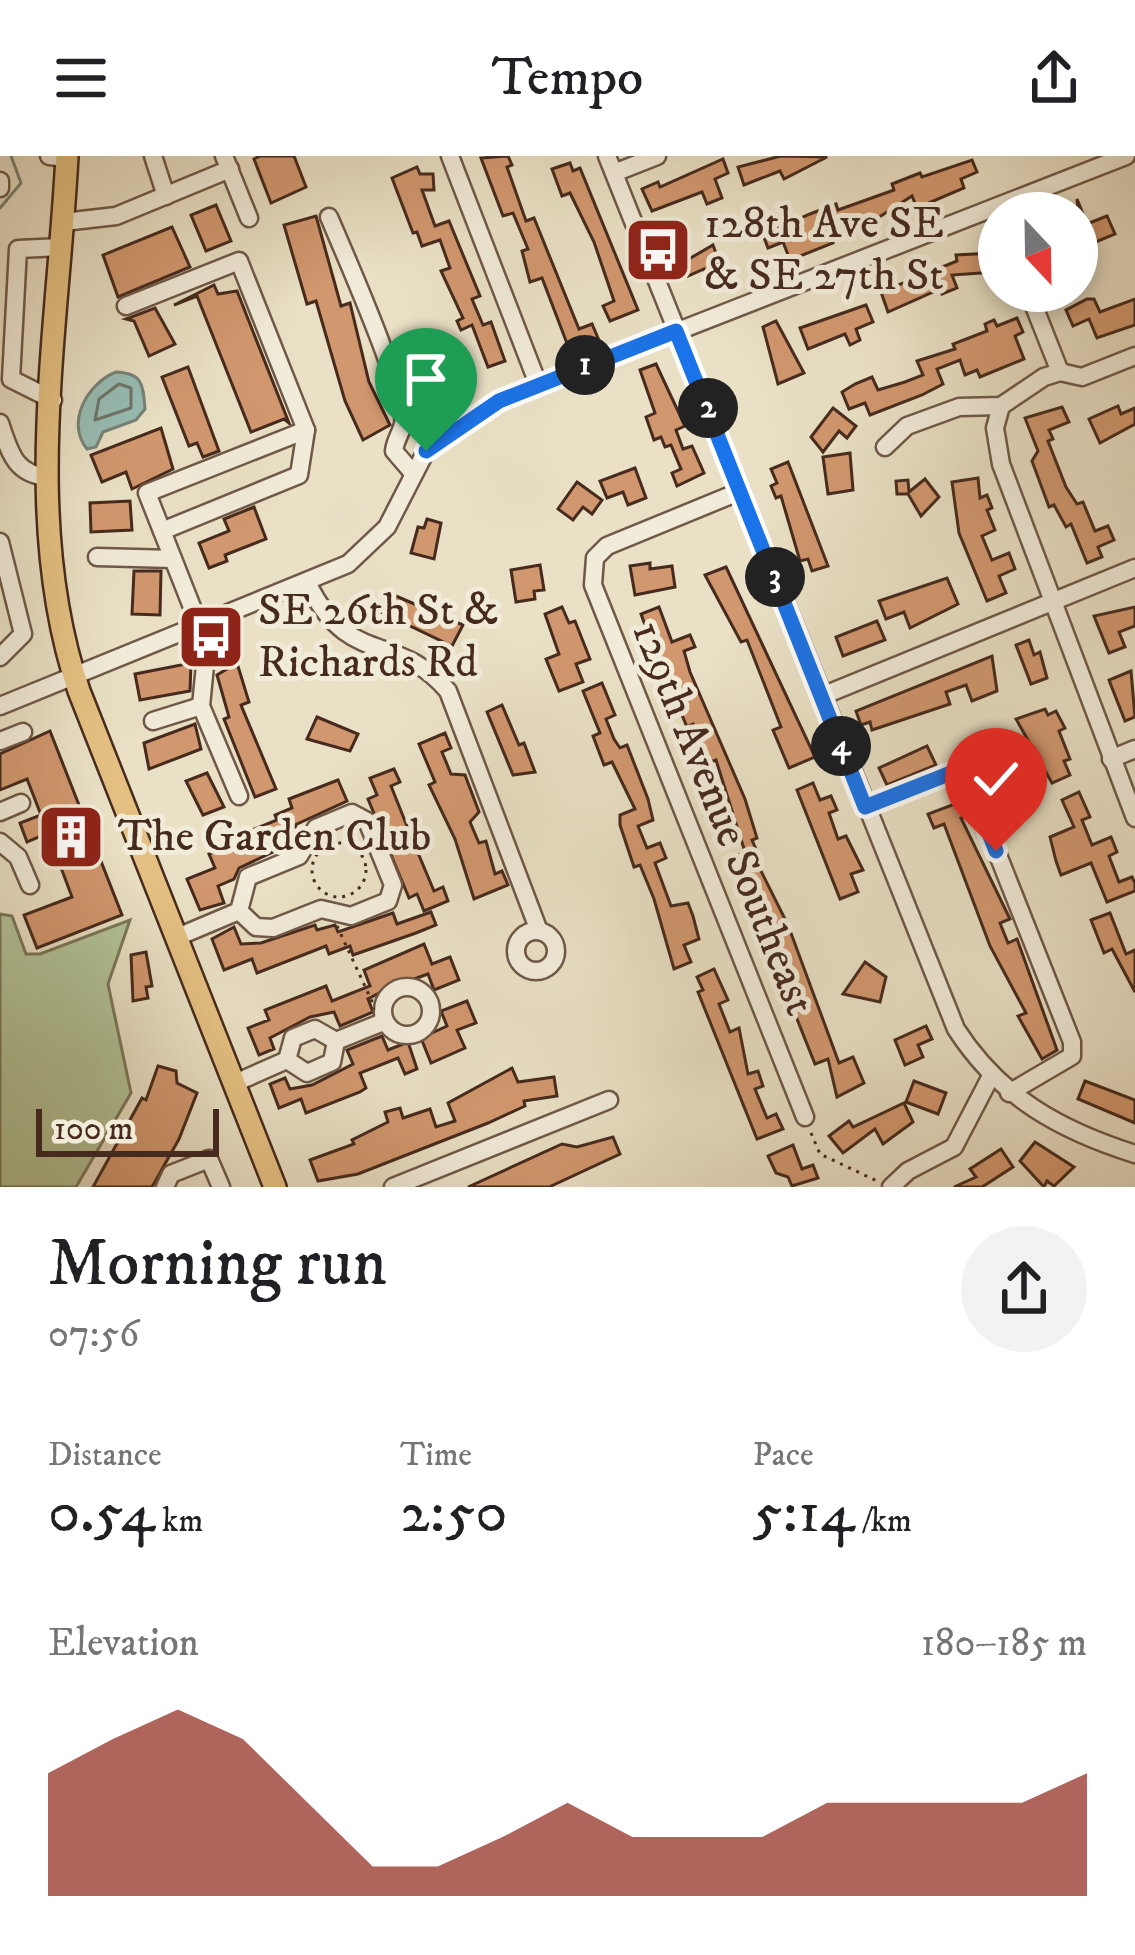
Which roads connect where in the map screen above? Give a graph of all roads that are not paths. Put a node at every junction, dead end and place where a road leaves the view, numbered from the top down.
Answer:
1 (153, 156) edge
2 (450, 156) edge
3 (656, 156) edge
4 (1126, 156) edge
5 (61, 157) edge
6 (227, 163) edge
7 (610, 164) edge
8 (1046, 192) edge
9 (166, 196) junction
10 (329, 217) dead end
11 (249, 218) dead end
12 (978, 221) edge
13 (64, 222) junction
14 (62, 247) junction
15 (126, 306) dead end
16 (1036, 312) edge
17 (676, 331) junction
18 (1135, 356) edge
19 (1060, 372) junction
20 (538, 384) junction
21 (53, 400) junction
22 (1001, 406) junction
23 (0, 423) edge
24 (306, 430) junction
25 (886, 447) dead end
26 (412, 472) junction
27 (49, 477) junction
28 (741, 491) junction
29 (162, 531) junction
30 (0, 542) edge
31 (98, 557) dead end
32 (173, 559) junction
33 (1135, 568) edge
34 (308, 584) junction
35 (1054, 603) junction
36 (199, 627) junction
37 (0, 657) edge
38 (74, 676) junction
39 (822, 696) junction
40 (0, 706) edge
41 (201, 706) junction
42 (153, 721) dead end
43 (23, 732) dead end
44 (0, 741) edge
45 (1135, 749) edge
46 (1111, 759) junction
47 (239, 796) dead end
48 (21, 803) dead end
49 (865, 807) junction
50 (0, 812) edge
51 (1135, 818) edge
52 (0, 842) edge
53 (30, 884) dead end
54 (238, 911) junction
55 (539, 931) dead end
56 (175, 938) junction
57 (380, 1017) road end
58 (336, 1041) junction
59 (287, 1060) junction
60 (991, 1076) junction
61 (235, 1082) junction
62 (1009, 1093) junction
63 (609, 1100) dead end
64 (805, 1118) road end
65 (1135, 1154) edge
66 (885, 1185) edge
67 (165, 1187) edge
68 (220, 1187) edge
69 (275, 1187) edge
70 (393, 1187) edge

1 - 9 street
2 - 20 street
3 - 7 street
4 - 8 street
5 - 13 main road
6 - 9 street
6 - 11 street
7 - 17 street
9 - 13 street
10 - 26 street
12 - 17 street
13 - 14 main road
14 - 21 main road
14 - 21 street
15 - 24 street
16 - 19 street
17 - 20 street
17 - 28 street
18 - 19 street
19 - 22 street
20 - 26 street
21 - 27 main road
22 - 25 street
22 - 35 street
23 - 27 street
24 - 29 street
24 - 29 street
26 - 34 street
27 - 38 main road
28 - 39 street
28 - 64 street, 129th Avenue Southeast
29 - 32 street
30 - 37 street
31 - 32 street
32 - 36 street
33 - 35 street
34 - 36 street
34 - 55 street
35 - 39 street
35 - 46 street
36 - 38 street
36 - 41 street
38 - 40 street
38 - 56 main road
39 - 49 street
41 - 42 street
41 - 47 street
43 - 44 street
45 - 46 street
46 - 51 street
48 - 50 street
49 - 60 street
49 - 62 street
52 - 53 street
54 - 54 street
54 - 56 street
56 - 61 main road
57 - 58 street
58 - 59 street
58 - 59 street
59 - 61 street
60 - 62 street
60 - 66 street
61 - 69 main road
62 - 65 street
63 - 70 street
67 - 68 street

